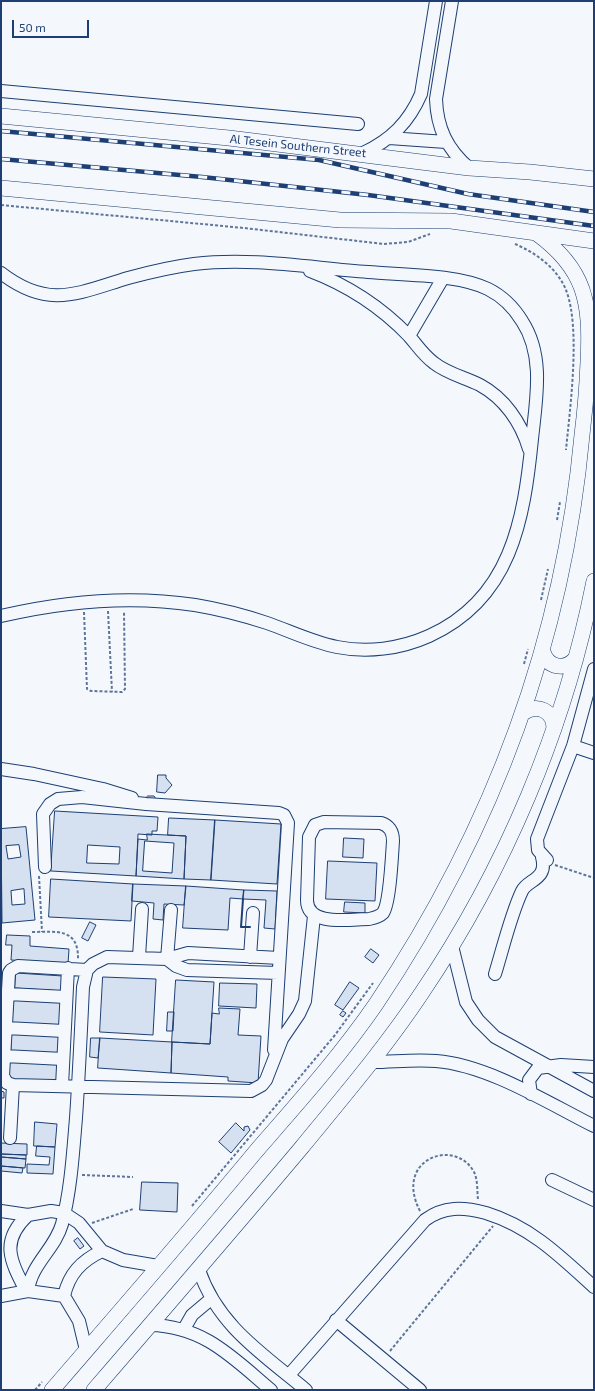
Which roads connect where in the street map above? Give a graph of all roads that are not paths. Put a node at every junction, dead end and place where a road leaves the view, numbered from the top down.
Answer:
1 (436, 1) edge
2 (452, 1) edge
3 (1, 91) edge
4 (1, 116) edge
5 (358, 124) dead end
6 (389, 138) junction
7 (446, 142) junction
8 (364, 154) junction
9 (469, 168) junction
10 (594, 179) edge
11 (1, 188) edge
12 (536, 233) junction
13 (594, 240) edge
14 (300, 267) junction
15 (1, 273) edge
16 (443, 278) junction
17 (590, 302) edge
18 (409, 336) junction
19 (531, 454) junction
20 (594, 584) edge
21 (1, 616) edge
22 (543, 652) junction
23 (576, 658) junction
24 (594, 669) edge
25 (524, 713) junction
26 (554, 728) junction
27 (573, 746) junction
28 (594, 753) edge
29 (1, 769) edge
30 (146, 804) junction
31 (45, 867) road end
32 (142, 909) dead end
33 (171, 910) dead end
34 (252, 913) dead end
35 (314, 916) junction
36 (452, 946) junction
37 (250, 956) junction
38 (139, 957) junction
39 (279, 958) junction
40 (167, 959) junction
41 (78, 969) junction
42 (278, 973) junction
43 (495, 974) dead end
44 (8, 994) junction
45 (66, 997) junction
46 (6, 1028) junction
47 (64, 1031) junction
48 (4, 1056) junction
49 (63, 1059) junction
50 (274, 1059) junction
51 (372, 1062) junction
52 (548, 1066) junction
53 (594, 1067) edge
54 (13, 1085) junction
55 (62, 1086) junction
56 (78, 1086) junction
57 (594, 1091) edge
58 (531, 1094) junction
59 (594, 1126) edge
60 (10, 1138) dead end
61 (552, 1180) dead end
62 (594, 1200) edge
63 (1, 1211) edge
64 (64, 1213) junction
65 (28, 1215) junction
66 (102, 1251) junction
67 (158, 1266) junction
68 (199, 1270) junction
69 (594, 1286) edge
70 (27, 1291) junction
71 (1, 1296) edge
72 (64, 1296) junction
73 (211, 1299) junction
74 (336, 1320) junction
75 (150, 1325) junction
76 (184, 1329) junction
77 (86, 1350) junction
78 (288, 1375) junction
79 (52, 1390) edge
80 (94, 1390) edge
81 (271, 1390) edge
82 (306, 1390) edge
83 (420, 1390) edge

1 - 6 street
2 - 7 street
3 - 5 street
4 - 8 main road, Al Tesein Southern Street
6 - 7 street
6 - 8 street
7 - 9 street
8 - 9 main road, Al Tesein Southern Street
9 - 10 main road, Al Tesein Southern Street
11 - 12 main road
12 - 13 main road
12 - 17 main road
14 - 15 street
14 - 16 street
14 - 18 street
16 - 18 street
16 - 19 street
17 - 22 main road
18 - 19 street
19 - 21 street
20 - 23 main road
22 - 23 main road
22 - 25 main road
23 - 26 main road
24 - 27 street
25 - 26 main road
25 - 67 main road
26 - 36 main road
27 - 28 street
27 - 43 street
29 - 30 street
30 - 31 street
30 - 39 street
32 - 38 street
33 - 40 street
34 - 37 street
35 - 35 street
35 - 50 street
36 - 51 main road
36 - 52 street
37 - 39 street
37 - 40 street
38 - 40 street
38 - 41 street
39 - 42 street
40 - 42 street
41 - 44 street
41 - 45 street
41 - 56 street
42 - 50 street
44 - 45 street
44 - 46 street
45 - 47 street
46 - 47 street
46 - 48 street
47 - 49 street
48 - 49 street
48 - 54 street
49 - 55 street
50 - 56 street
51 - 58 street
51 - 68 main road
52 - 53 street
52 - 57 street
52 - 58 street
54 - 55 street
54 - 60 street
55 - 56 street
56 - 64 street
58 - 59 street
61 - 62 street
63 - 65 street
64 - 65 street
64 - 66 street
64 - 70 street
65 - 70 street
66 - 67 street
66 - 72 street
67 - 77 main road
68 - 73 street
68 - 75 main road
69 - 74 street
70 - 71 street
70 - 72 street
72 - 77 street
73 - 76 street
73 - 78 street
74 - 78 street
74 - 83 street
75 - 76 street
75 - 80 main road
76 - 81 street
77 - 79 main road
78 - 82 street

